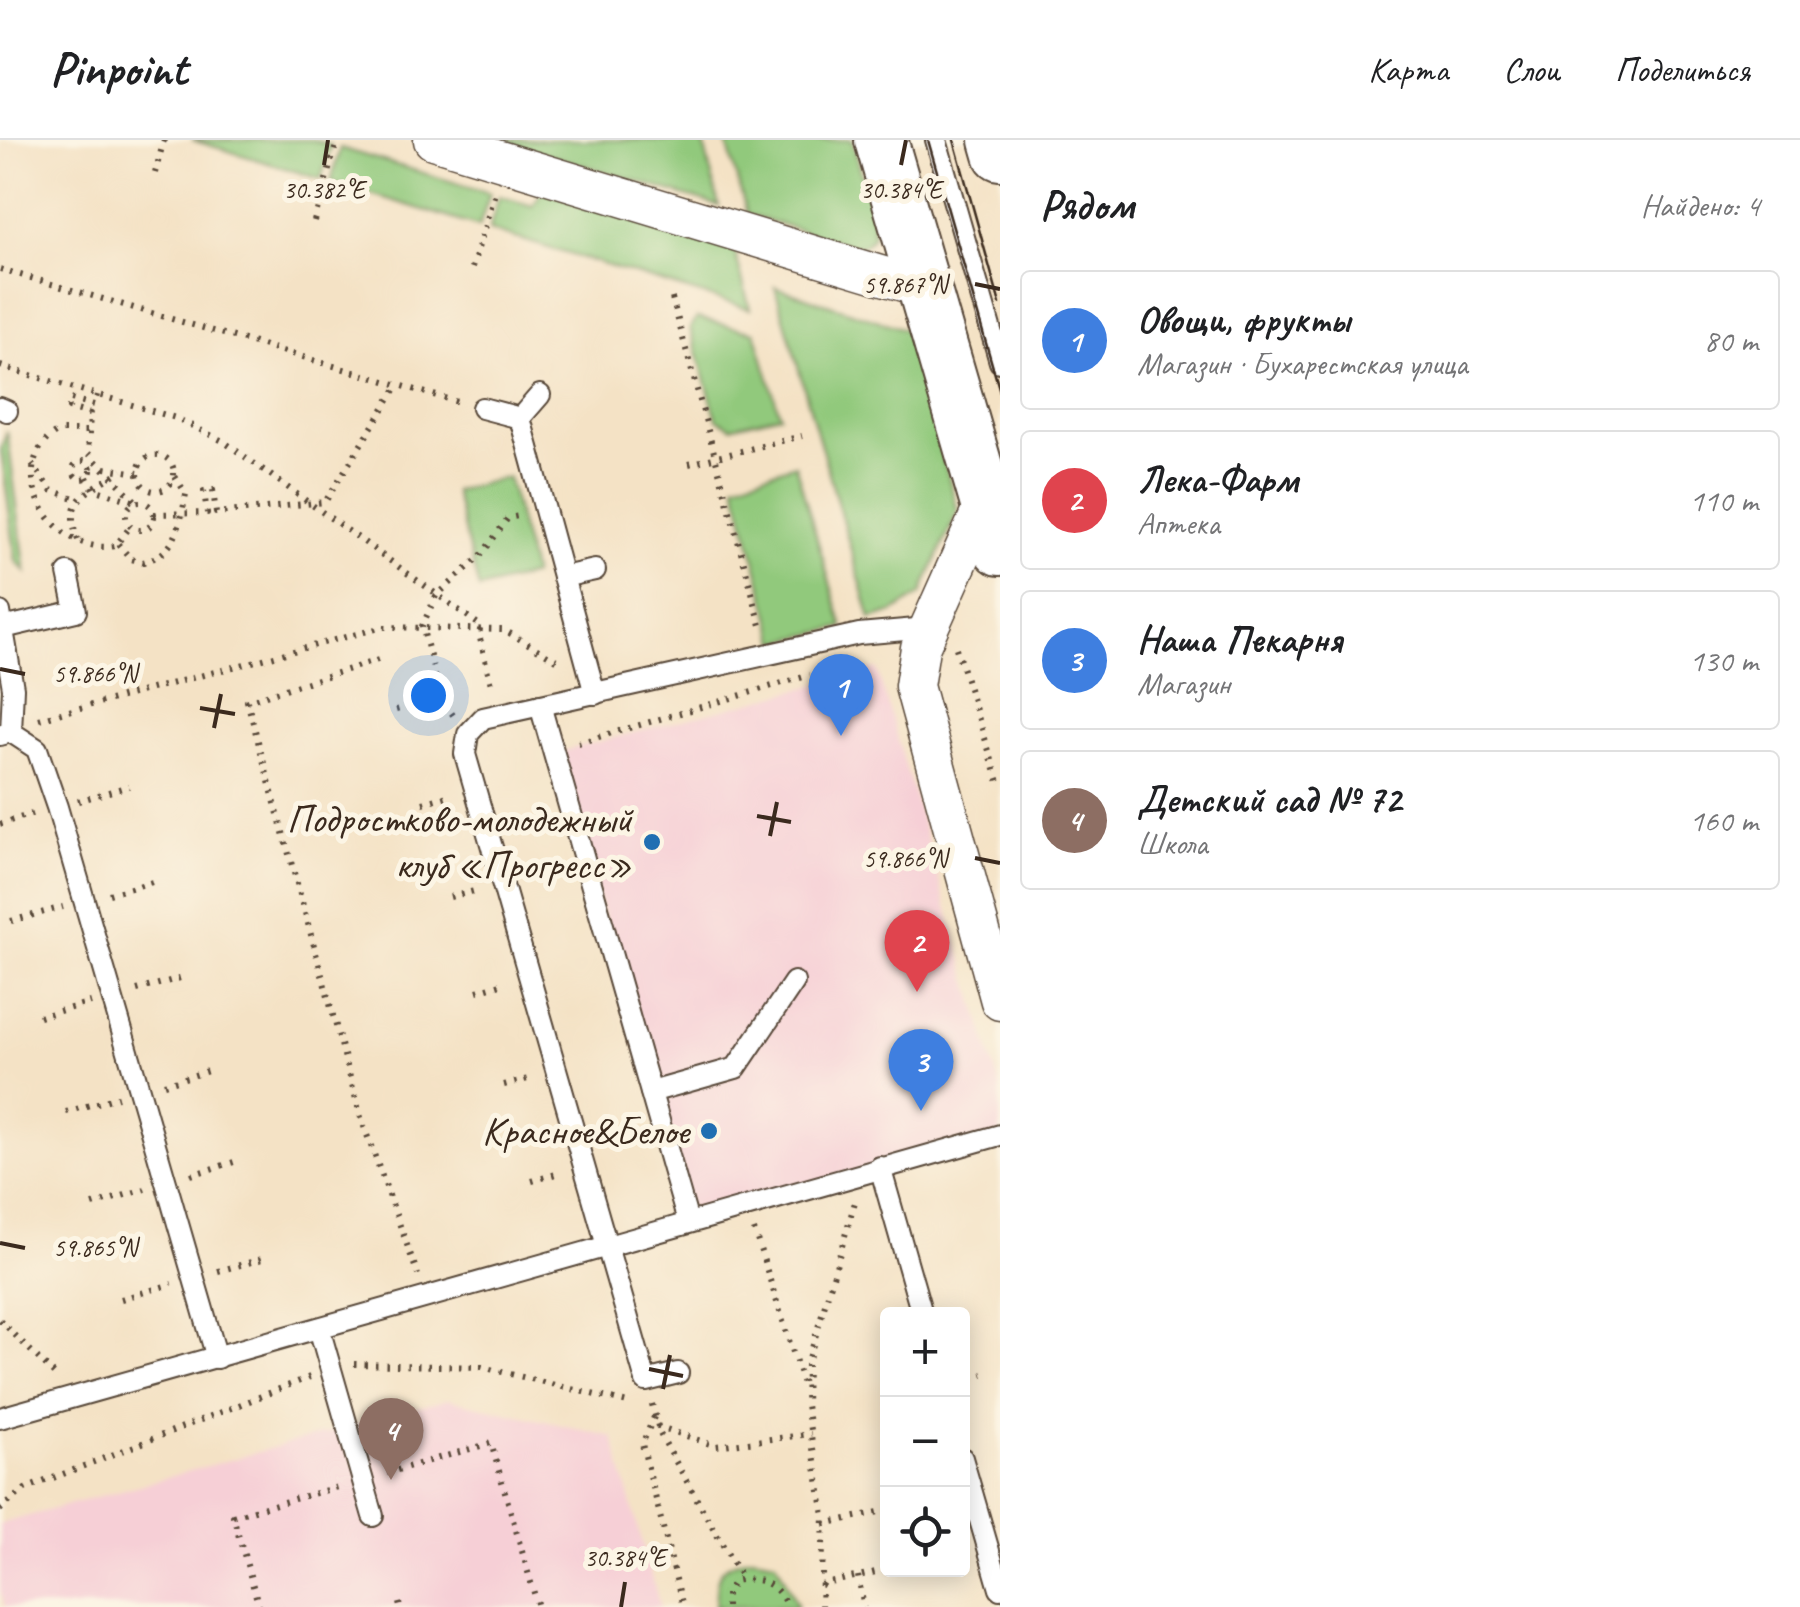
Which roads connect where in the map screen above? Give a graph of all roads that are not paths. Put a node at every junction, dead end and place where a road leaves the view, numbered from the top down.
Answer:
1 (433, 140) edge
2 (881, 140) edge
3 (936, 140) edge
4 (996, 140) edge
5 (1000, 154) edge
6 (923, 288) junction
7 (1000, 362) edge
8 (540, 395) dead end
9 (482, 408) road end
10 (520, 418) junction
11 (993, 524) edge
12 (595, 570) dead end
13 (68, 574) dead end
14 (563, 577) junction
15 (1, 620) edge
16 (938, 634) junction
17 (595, 694) junction
18 (540, 705) junction
19 (6, 734) edge
20 (794, 982) dead end
21 (1000, 1001) edge
22 (651, 1092) junction
23 (1000, 1135) edge
24 (880, 1168) junction
25 (688, 1222) junction
26 (607, 1249) junction
27 (920, 1307) edge
28 (320, 1328) junction
29 (217, 1358) junction
30 (678, 1373) dead end
31 (0, 1418) edge
32 (970, 1486) edge
33 (373, 1516) dead end
34 (1000, 1590) edge

1 - 6 street
2 - 6 main road
3 - 7 lane
4 - 5 main road
6 - 11 main road
8 - 10 lane
9 - 10 lane
10 - 14 lane
11 - 16 street
12 - 14 lane
13 - 15 lane
14 - 17 lane
15 - 19 lane
16 - 17 lane
16 - 21 street
17 - 18 lane
18 - 22 lane
18 - 26 lane
19 - 29 lane
20 - 22 lane
22 - 25 lane
23 - 24 lane
24 - 25 lane
24 - 27 lane
25 - 26 lane
26 - 28 lane
26 - 30 lane
28 - 29 lane
28 - 33 lane
29 - 31 lane
32 - 34 lane

